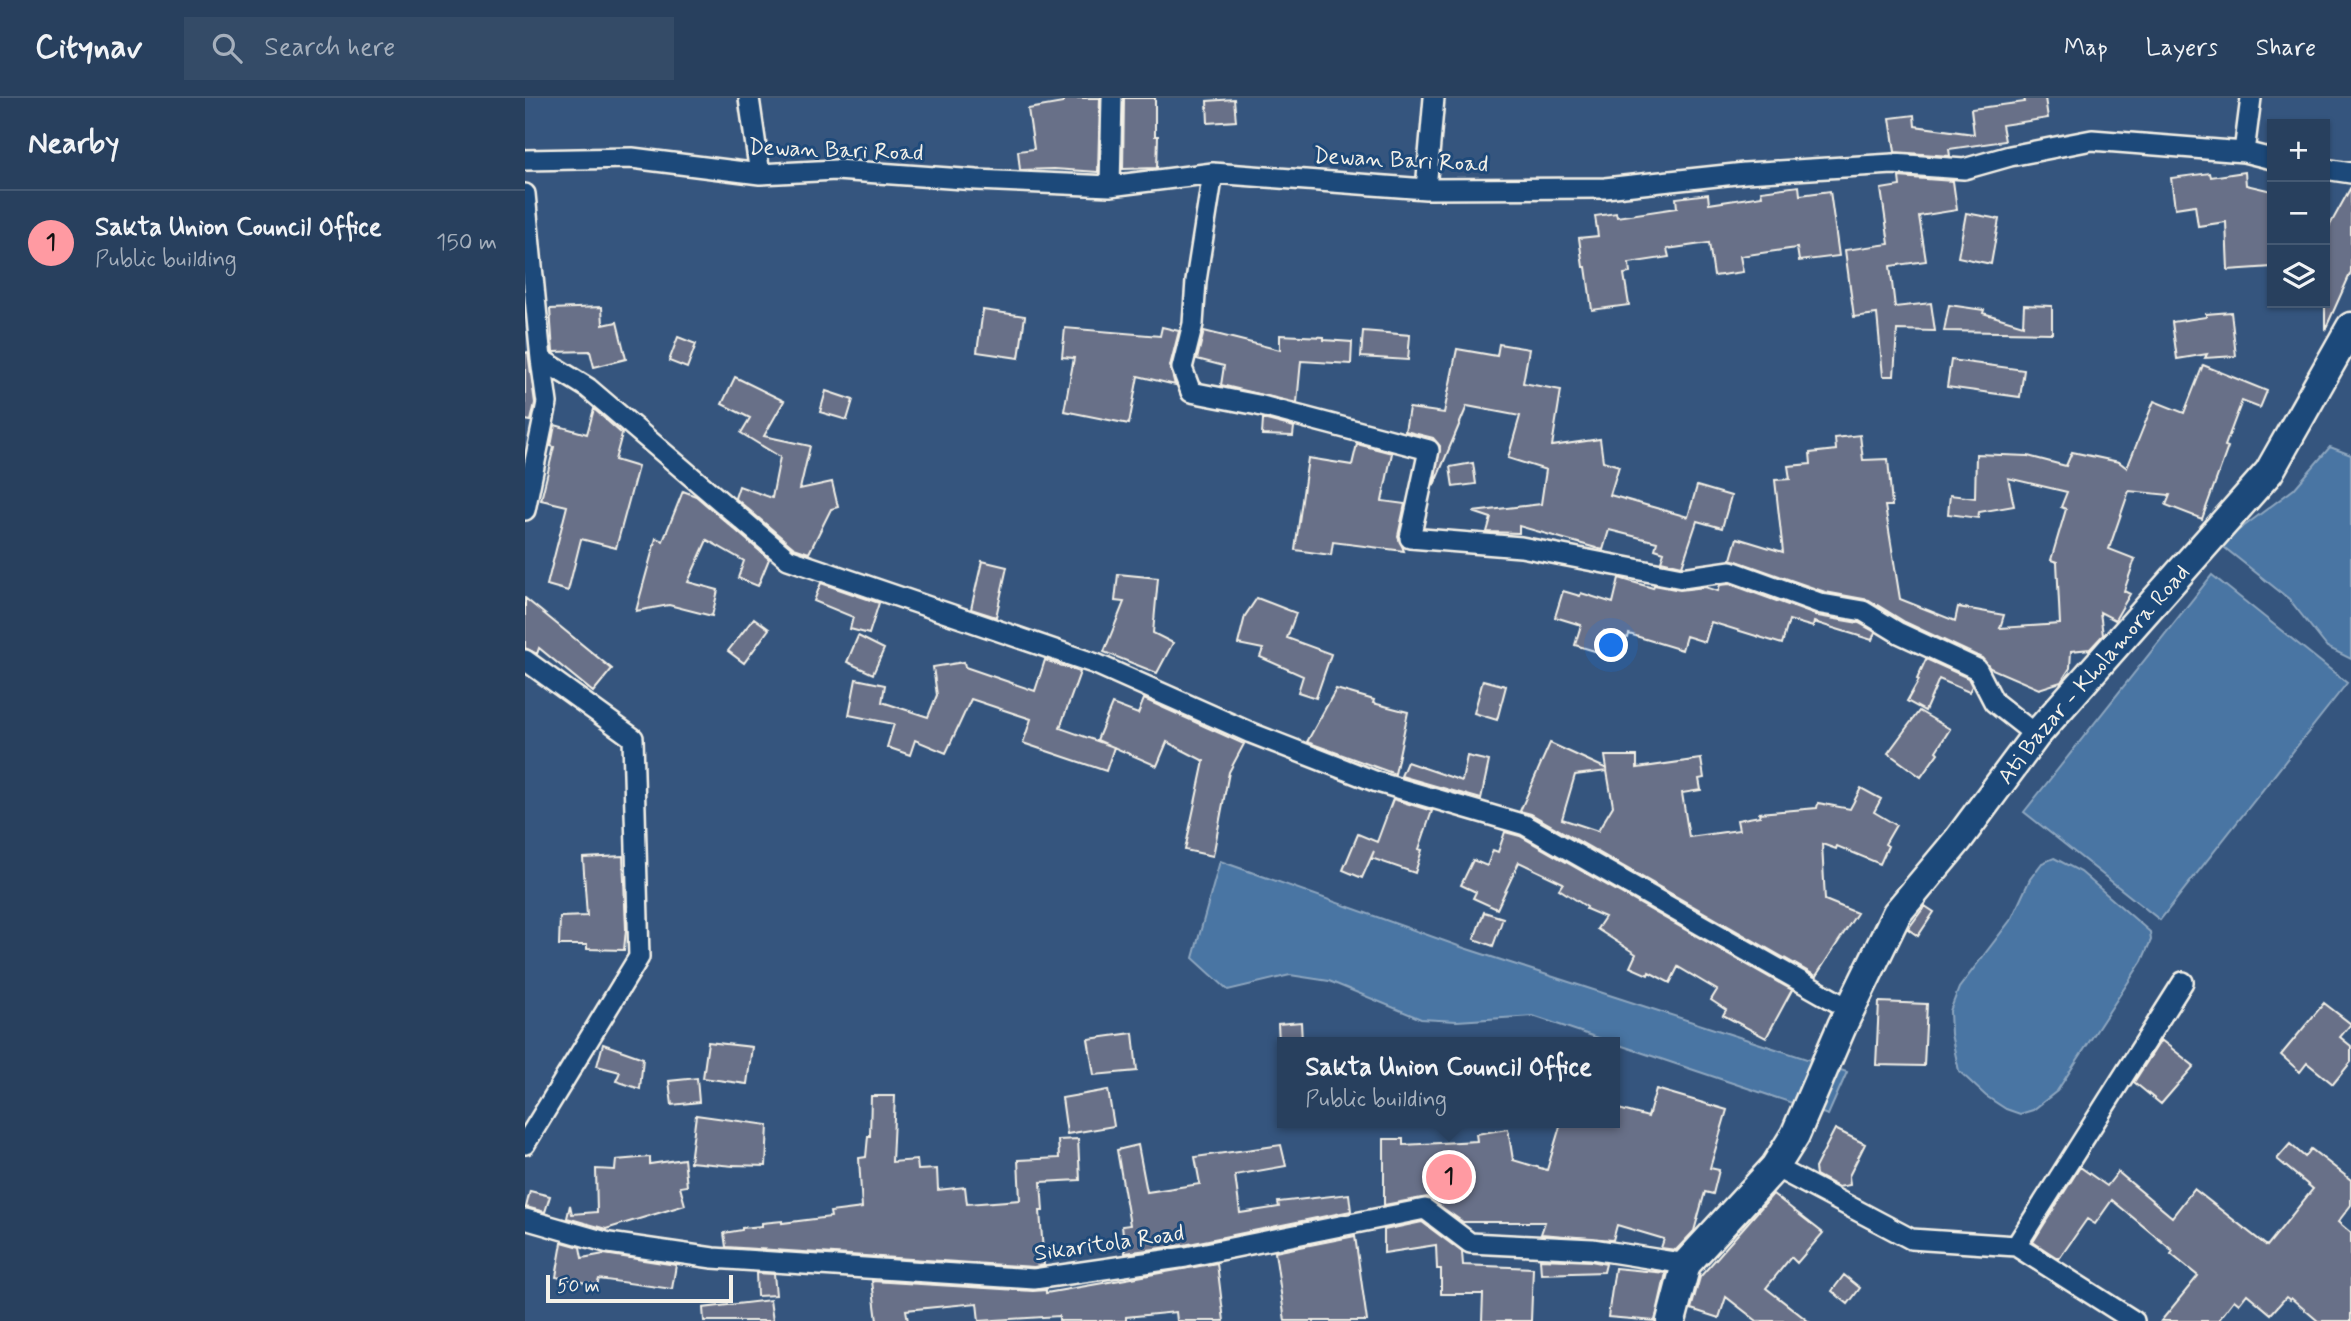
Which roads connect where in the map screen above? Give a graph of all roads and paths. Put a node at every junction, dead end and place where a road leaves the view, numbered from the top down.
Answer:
1 (749, 98) edge
2 (1112, 98) edge
3 (1434, 98) edge
4 (2251, 98) edge
5 (2244, 152) junction
6 (2267, 158) edge
7 (525, 160) edge
8 (2330, 170) edge
9 (759, 173) junction
10 (1213, 173) junction
11 (2351, 173) edge
12 (1110, 186) junction
13 (1426, 189) junction
14 (525, 194) edge
15 (2351, 327) edge
16 (541, 359) junction
17 (525, 372) edge
18 (525, 510) edge
19 (525, 660) edge
20 (2036, 734) junction
21 (2183, 982) dead end
22 (1847, 1018) junction
23 (525, 1144) edge
24 (1775, 1167) junction
25 (525, 1219) edge
26 (2016, 1246) junction
27 (1686, 1264) junction
28 (1671, 1321) edge
29 (2134, 1321) edge

1 - 9 street
2 - 12 street
3 - 13 street
4 - 5 street
5 - 6 street, Dewan Bari Road
5 - 13 street, Dewan Bari Road
7 - 9 street, Dewan Bari Road
8 - 11 street
9 - 12 street, Dewan Bari Road
10 - 12 street, Dewan Bari Road
10 - 13 street, Dewan Bari Road
10 - 20 street
14 - 16 street
15 - 20 main road, Ati Bazar - Kholamora Road
16 - 17 street
16 - 18 street
16 - 22 street
19 - 23 street
20 - 22 main road, Ati Bazar - Kholamora Road
21 - 26 street
22 - 24 main road, Ati Bazar - Kholamora Road
24 - 26 street
24 - 27 main road
25 - 27 street, Sikaritola Road
26 - 29 street
27 - 28 main road

